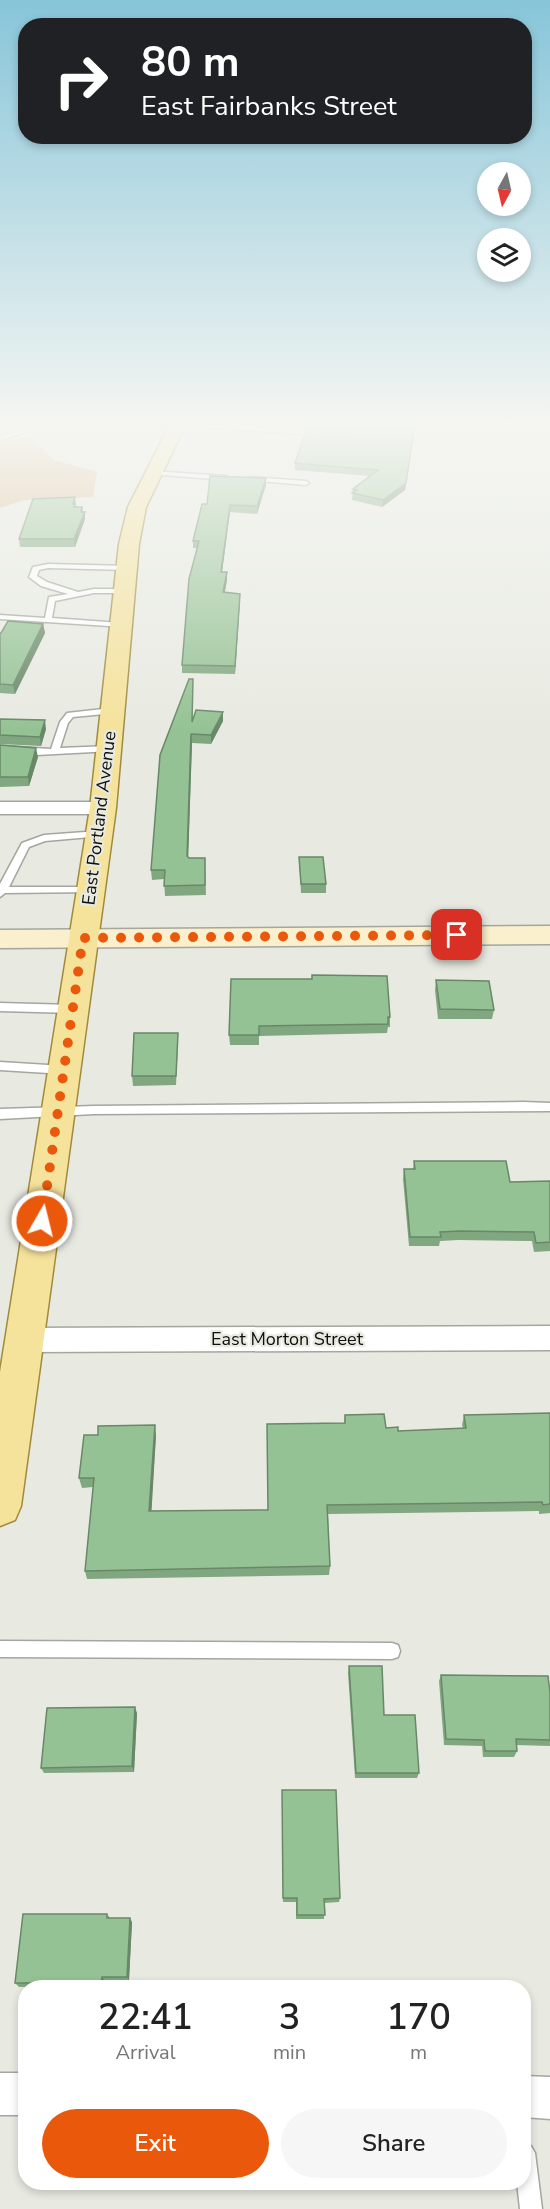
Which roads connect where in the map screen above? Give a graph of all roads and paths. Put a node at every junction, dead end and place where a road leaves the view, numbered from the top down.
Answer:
1 (134, 525) edge
2 (126, 579) junction
3 (77, 594) junction
4 (0, 617) edge
5 (48, 620) junction
6 (121, 625) junction
7 (112, 711) junction
8 (109, 748) junction
9 (0, 749) edge
10 (55, 751) junction
11 (0, 808) edge
12 (101, 821) junction
13 (90, 890) junction
14 (1, 892) edge
15 (550, 935) edge
16 (83, 938) junction
17 (0, 939) edge
18 (0, 1007) edge
19 (73, 1009) junction
20 (0, 1066) edge
21 (64, 1070) junction
22 (550, 1107) edge
23 (57, 1113) junction
24 (0, 1114) edge
25 (550, 1338) edge
26 (16, 1340) junction
27 (0, 1506) edge
28 (0, 1649) edge
29 (392, 1651) dead end
30 (0, 2094) edge
31 (18, 2094) edge
32 (531, 2097) edge
33 (550, 2098) edge
34 (529, 2190) edge
35 (531, 2209) edge

1 - 2 main road, East Portland Avenue
2 - 3 lane
2 - 3 lane
2 - 6 main road, East Portland Avenue
3 - 5 lane
4 - 5 lane
5 - 6 lane
6 - 7 main road, East Portland Avenue
7 - 8 main road, East Portland Avenue
7 - 10 lane
8 - 10 lane
8 - 12 main road, East Portland Avenue
9 - 10 lane
11 - 12 street
12 - 13 main road, East Portland Avenue
12 - 14 lane
13 - 14 lane
13 - 16 main road, East Portland Avenue
15 - 16 street
16 - 17 street
16 - 19 main road, East Portland Avenue
18 - 19 lane
19 - 21 main road, East Portland Avenue
20 - 21 lane
21 - 23 main road, East Portland Avenue
22 - 23 lane
23 - 24 lane
23 - 26 main road, East Portland Avenue
25 - 26 street, East Morton Street
26 - 27 main road, East Portland Avenue
28 - 29 lane
30 - 31 street
32 - 33 street
34 - 35 lane

